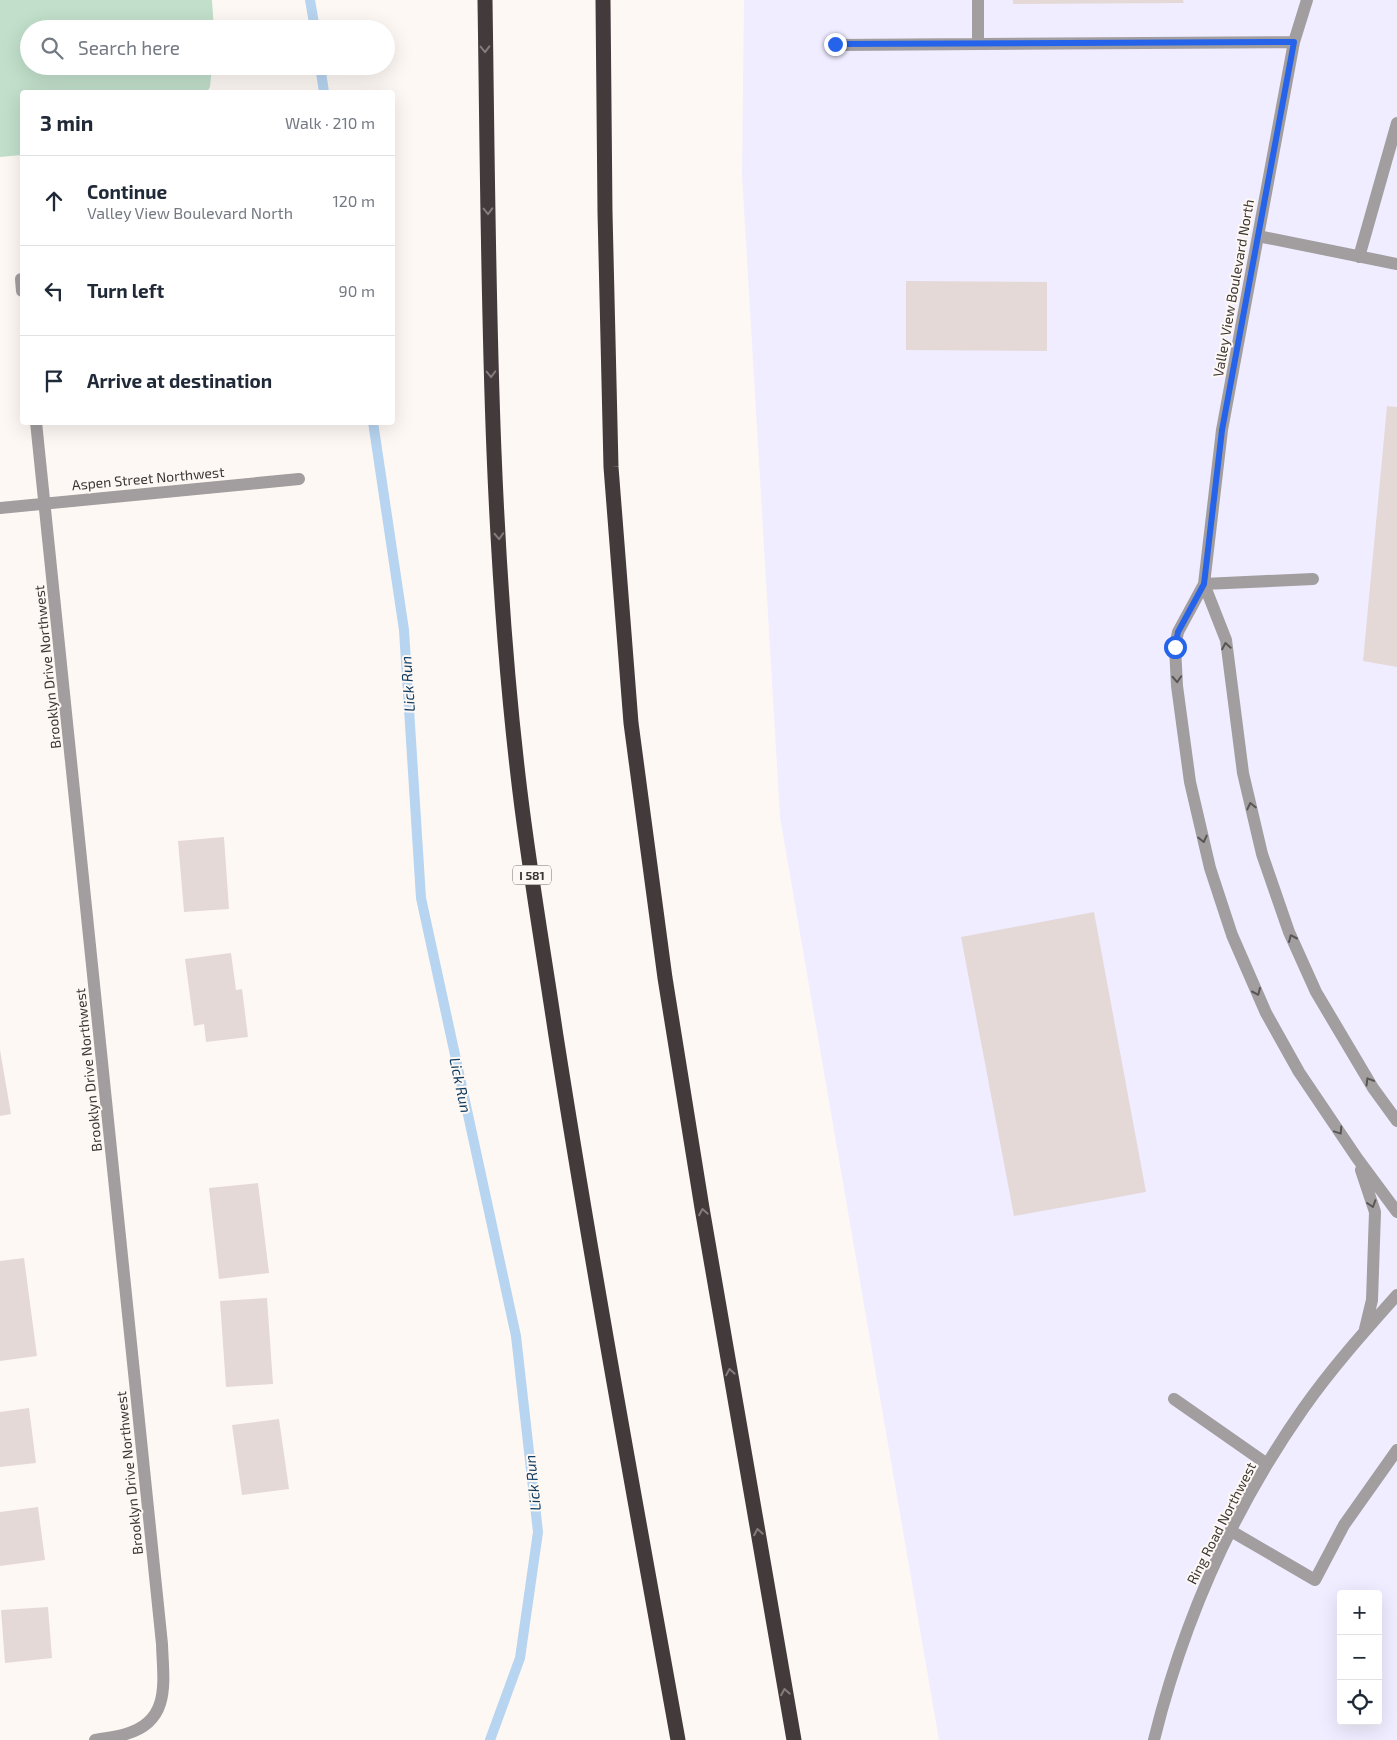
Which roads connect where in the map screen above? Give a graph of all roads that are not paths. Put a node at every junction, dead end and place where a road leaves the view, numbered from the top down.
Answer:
1 (485, 0) edge
2 (603, 0) edge
3 (978, 0) edge
4 (1308, 0) edge
5 (1294, 42) junction
6 (978, 43) junction
7 (835, 44) dead end
8 (1397, 124) edge
9 (1258, 236) junction
10 (1359, 257) junction
11 (1397, 264) edge
12 (36, 425) edge
13 (299, 479) dead end
14 (45, 503) junction
15 (0, 508) edge
16 (1313, 579) dead end
17 (1204, 584) junction
18 (1381, 1100) junction
19 (1397, 1111) edge
20 (1397, 1121) edge
21 (1357, 1158) junction
22 (1397, 1212) edge
23 (1397, 1295) edge
24 (1365, 1332) junction
25 (1174, 1399) dead end
26 (1397, 1450) edge
27 (1268, 1464) junction
28 (1231, 1531) junction
29 (95, 1740) edge
30 (678, 1740) edge
31 (794, 1740) edge
32 (1154, 1740) edge

1 -> 30 highway, I 581
31 -> 2 highway
3 - 6 street
4 - 5 street, Valley View Boulevard North
5 - 6 street
5 - 9 street, Valley View Boulevard North
6 - 7 street
8 - 10 street
9 - 10 street
9 - 17 street, Valley View Boulevard North
10 - 11 street
12 - 14 street, Brooklyn Drive Northwest
13 - 14 street, Aspen Street Northwest
14 - 15 street, Aspen Street Northwest
14 - 29 street, Brooklyn Drive Northwest
16 - 17 street
18 -> 17 street, Valley View Boulevard North
17 -> 21 street, Valley View Boulevard North
18 - 19 street
18 - 20 street, Valley View Boulevard North
21 - 22 street, Valley View Boulevard North
21 -> 24 street
23 - 24 street, Ring Road Northwest
24 - 27 street, Ring Road Northwest
25 - 27 street
26 - 28 street
27 - 28 street, Ring Road Northwest
28 - 32 street, Ring Road Northwest

